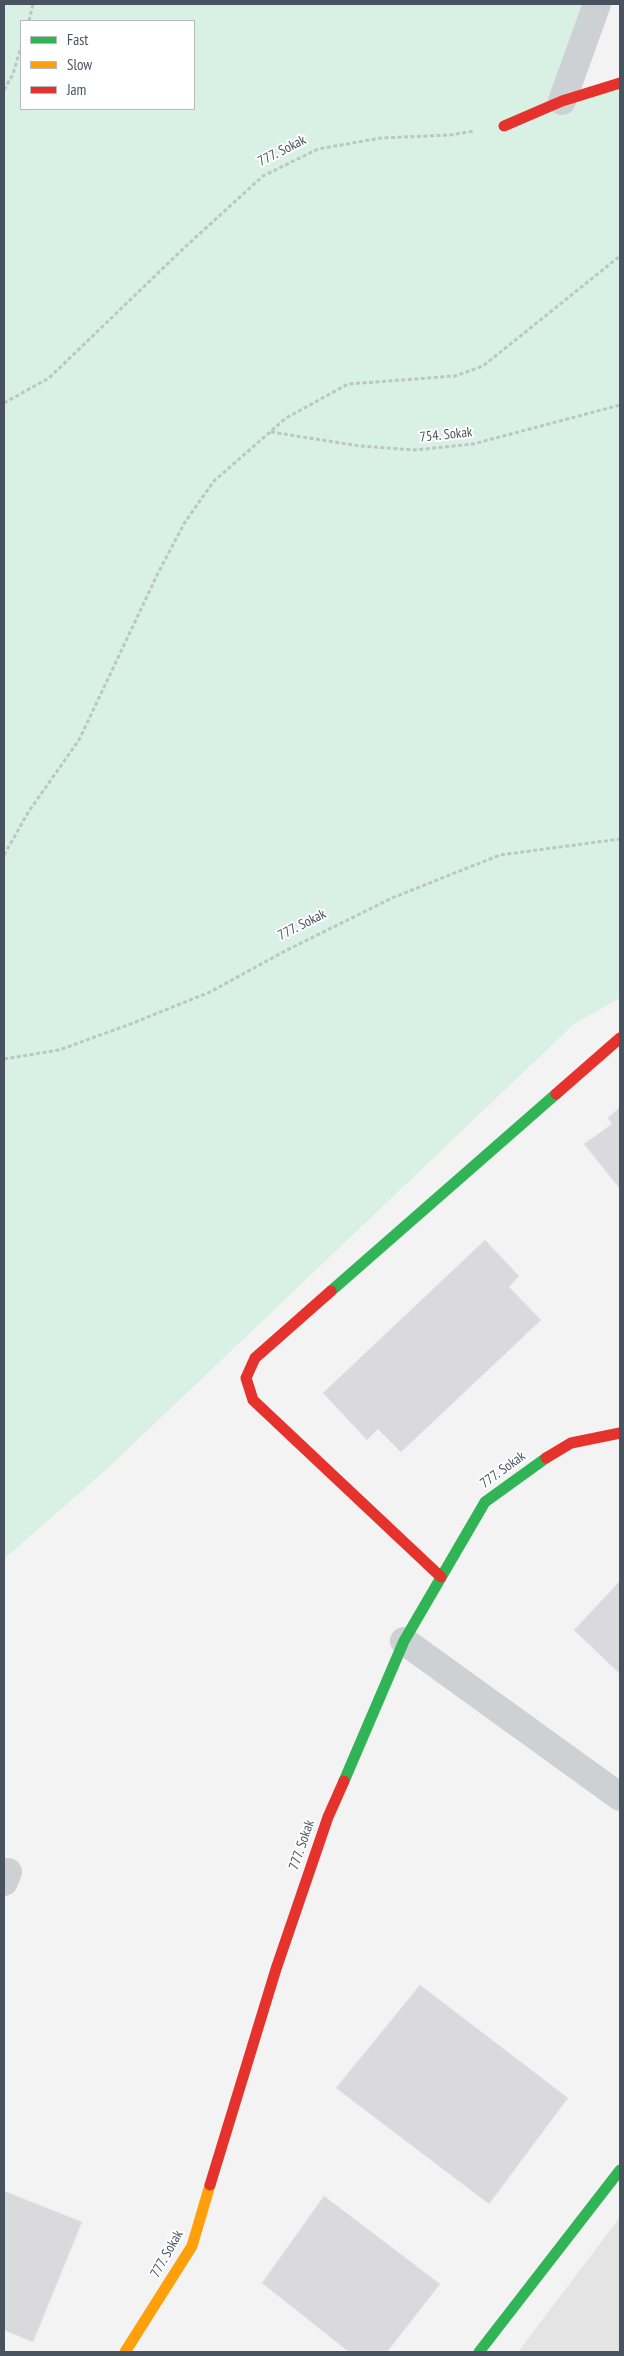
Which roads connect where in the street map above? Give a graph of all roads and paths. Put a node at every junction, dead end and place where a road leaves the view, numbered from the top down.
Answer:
1 (33, 4) edge
2 (597, 4) edge
3 (29, 20) edge
4 (20, 50) edge
5 (620, 83) edge
6 (4, 90) edge
7 (562, 101) junction
8 (504, 126) joint
9 (620, 256) edge
10 (4, 403) edge
11 (620, 405) edge
12 (270, 432) junction
13 (620, 839) edge
14 (4, 855) edge
15 (620, 1038) edge
16 (4, 1059) edge
17 (620, 1434) edge
18 (440, 1576) junction
19 (404, 1641) junction
20 (620, 1797) edge
21 (620, 2170) edge
22 (125, 2352) edge
23 (479, 2352) edge

1 - 3 path
2 - 7 street
4 - 6 path
5 - 7 street
7 - 8 street
8 - 10 path, 777. Sokak
9 - 12 path
11 - 12 path, 754. Sokak
12 - 14 path
13 - 16 path, 777. Sokak
15 - 18 street
17 - 18 street, 777. Sokak
18 - 19 street, 777. Sokak
19 - 20 street
19 - 22 street, 777. Sokak
21 - 23 street

